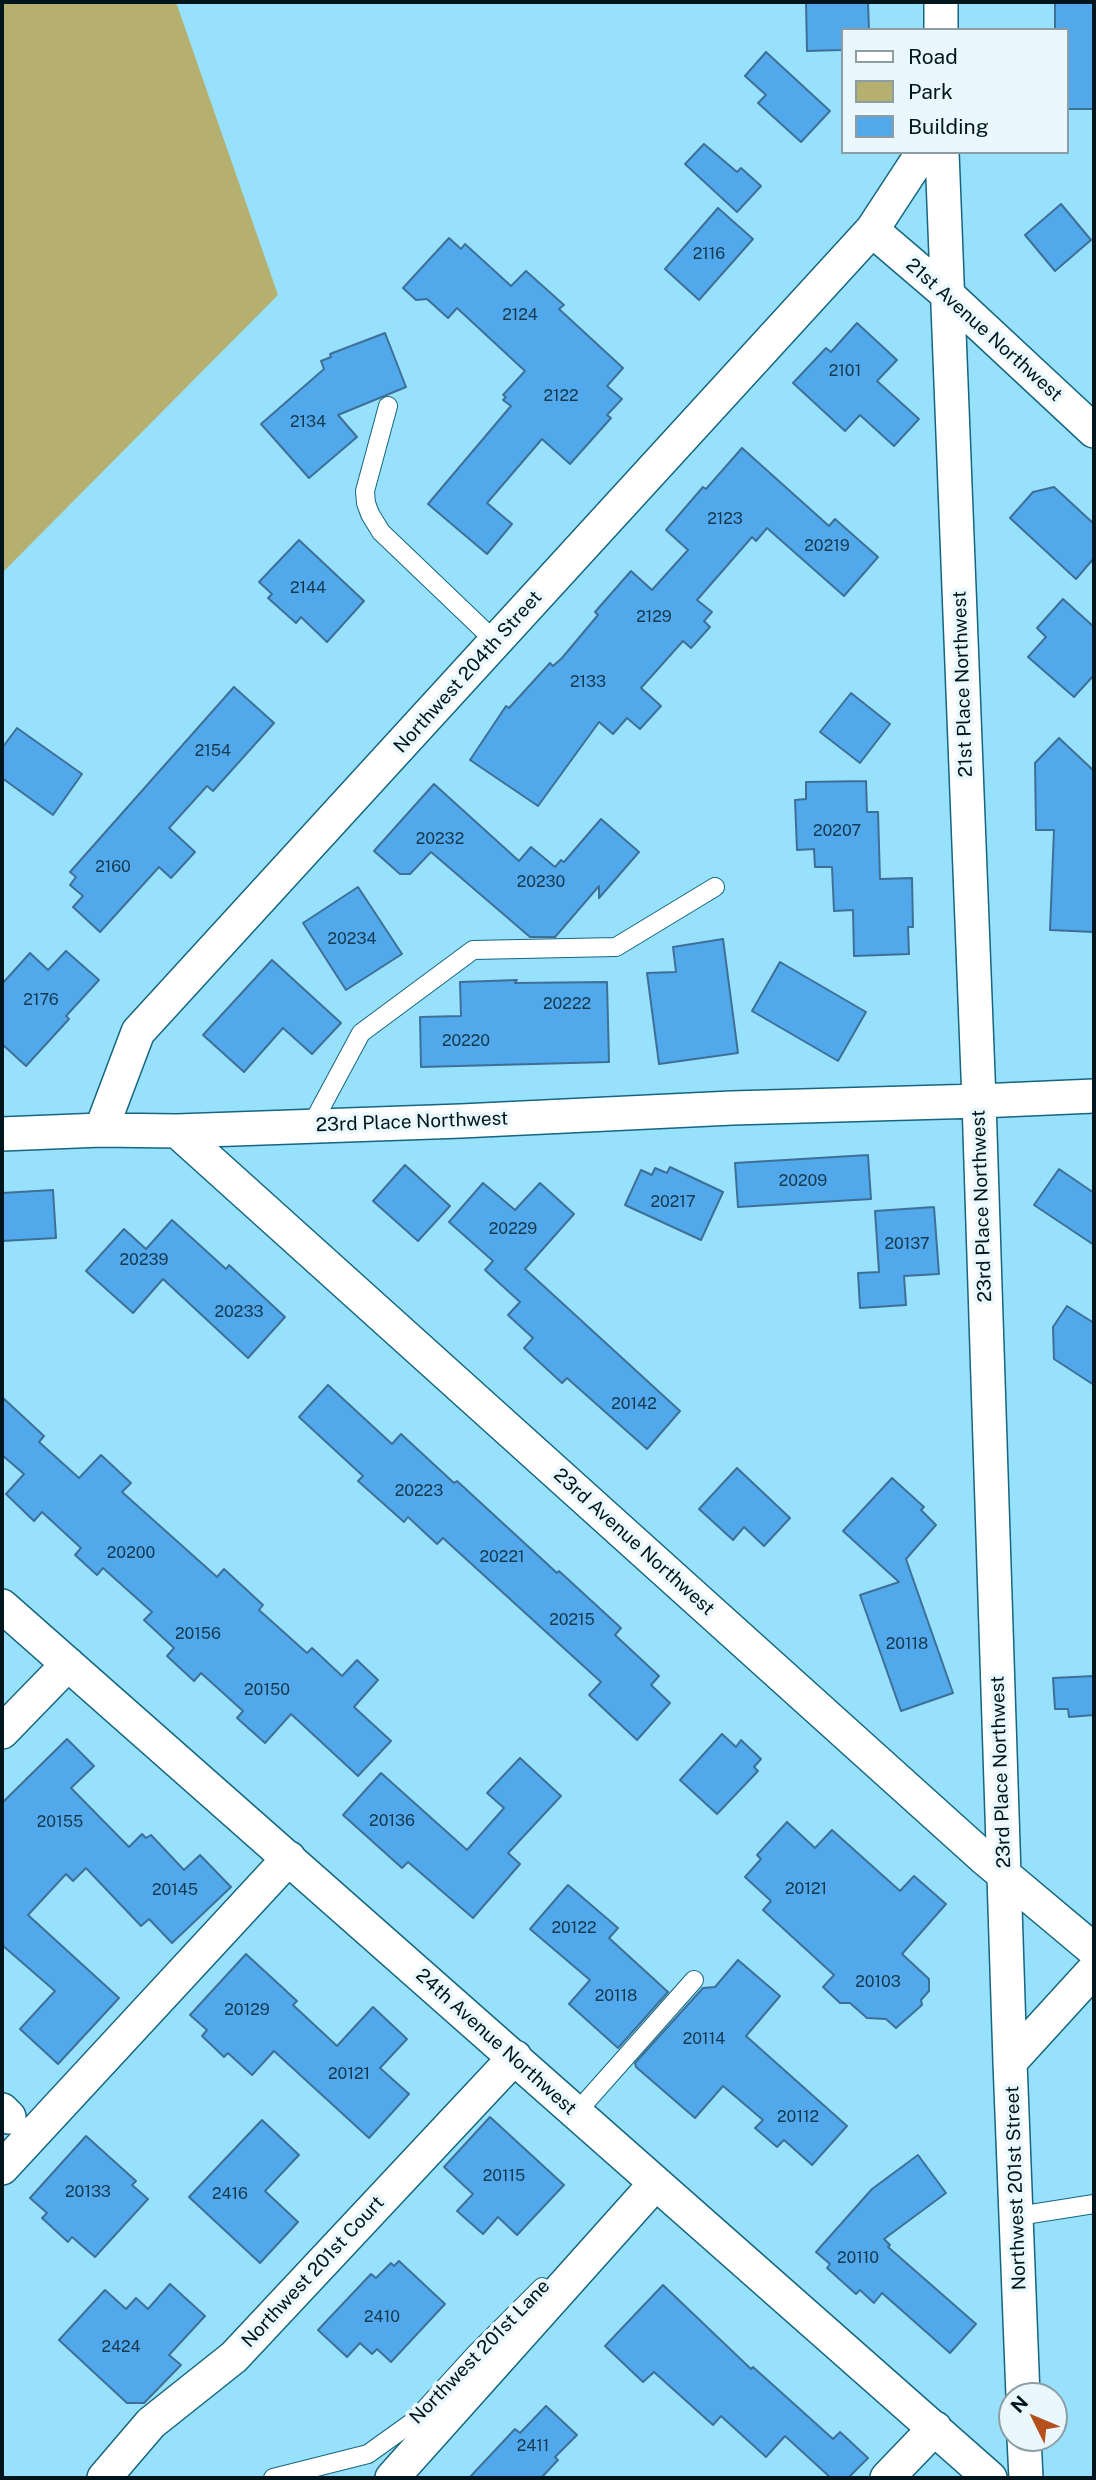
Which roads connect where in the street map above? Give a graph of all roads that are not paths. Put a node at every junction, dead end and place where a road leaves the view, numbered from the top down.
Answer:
1 (941, 2) edge
2 (941, 28) edge
3 (922, 154) edge
4 (942, 154) edge
5 (873, 230) junction
6 (948, 295) junction
7 (388, 406) dead end
8 (1094, 431) edge
9 (496, 642) junction
10 (715, 887) dead end
11 (1094, 1096) edge
12 (979, 1101) junction
13 (311, 1126) junction
14 (101, 1130) junction
15 (177, 1131) junction
16 (2, 1133) edge
17 (2, 1606) edge
18 (68, 1664) junction
19 (2, 1732) edge
20 (289, 1858) junction
21 (1004, 1875) junction
22 (1094, 1950) edge
23 (1094, 1970) edge
24 (694, 1980) dead end
25 (515, 2057) junction
26 (1010, 2062) junction
27 (576, 2112) junction
28 (2, 2168) edge
29 (655, 2184) junction
30 (1094, 2204) edge
31 (1018, 2216) junction
32 (602, 2243) junction
33 (1023, 2382) edge
34 (935, 2428) junction
35 (1025, 2452) edge
36 (104, 2478) edge
37 (272, 2478) edge
38 (392, 2478) edge
39 (887, 2478) edge
40 (990, 2478) edge
41 (1026, 2478) edge

1 - 2 street
3 - 5 street, Northwest 204th Street
4 - 6 street, 21st Place Northwest
5 - 6 street, 21st Avenue Northwest
5 - 9 street, Northwest 204th Street
6 - 8 street, 21st Avenue Northwest
6 - 12 street, 21st Place Northwest
7 - 9 lane
9 - 14 street, Northwest 204th Street
10 - 13 lane
11 - 12 street
12 - 13 street, 23rd Place Northwest
12 - 21 street, 23rd Place Northwest
13 - 15 street, 23rd Place Northwest
14 - 15 street, 23rd Place Northwest
14 - 16 street
15 - 21 street, 23rd Avenue Northwest
17 - 18 street, 24th Avenue Northwest
18 - 19 street
18 - 20 street, 24th Avenue Northwest
20 - 25 street, 24th Avenue Northwest
20 - 28 street
21 - 22 street, 23rd Avenue Northwest
21 - 26 street, 23rd Place Northwest
23 - 26 street, Northwest 201st Street
24 - 27 lane
25 - 27 street, 24th Avenue Northwest
25 - 36 street, Northwest 201st Court
26 - 31 street, Northwest 201st Street
27 - 29 street, 24th Avenue Northwest
29 - 32 street, Northwest 201st Lane
29 - 34 street, 24th Avenue Northwest
30 - 31 lane
31 - 33 street, Northwest 201st Street
32 - 37 lane, Northwest 201st Lane
32 - 38 street, Northwest 201st Lane
34 - 39 street
34 - 40 street, 24th Avenue Northwest
35 - 41 street

